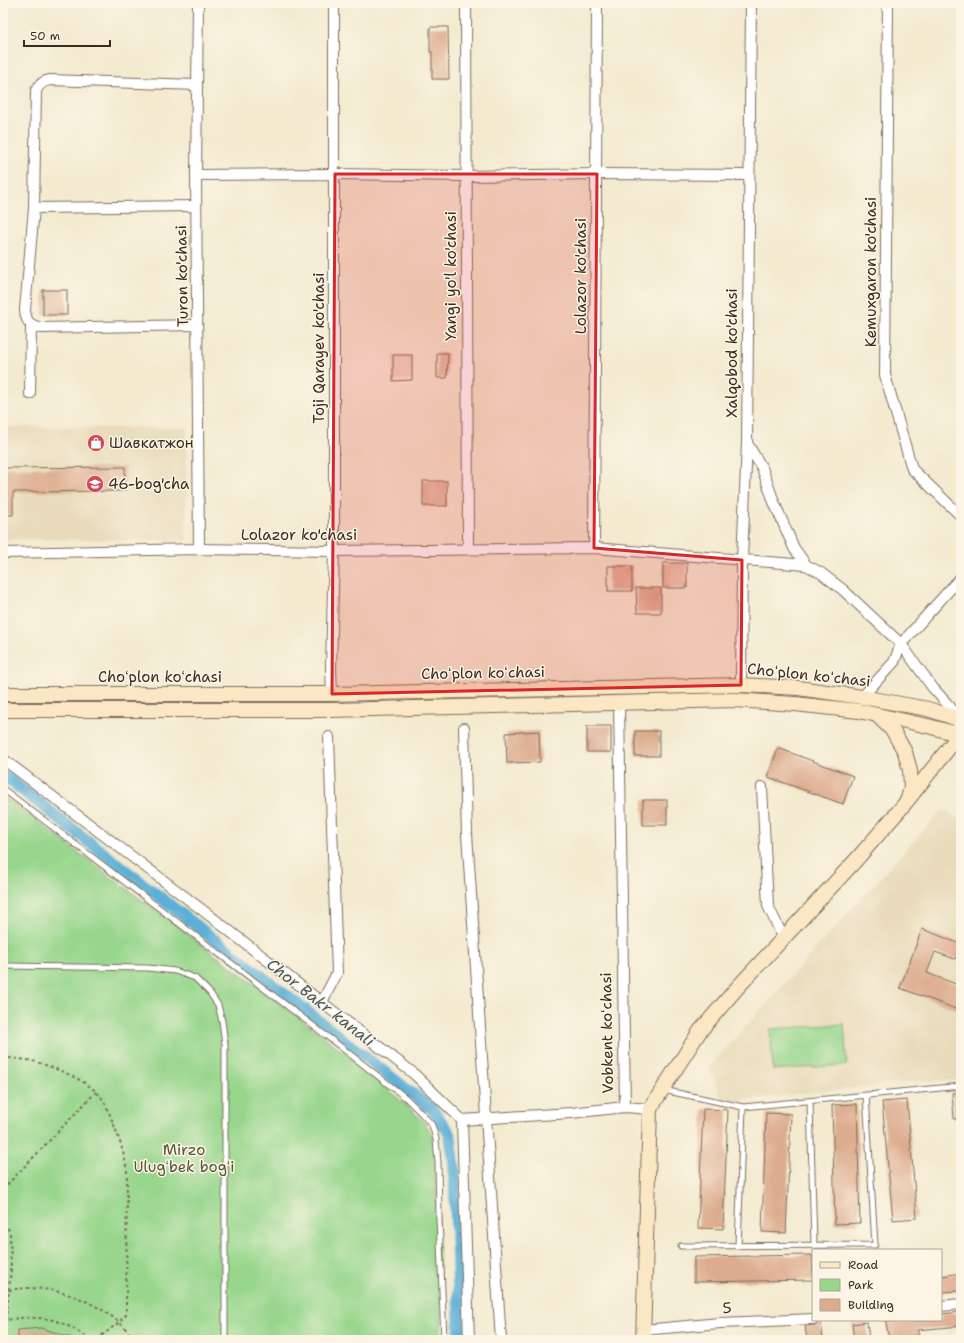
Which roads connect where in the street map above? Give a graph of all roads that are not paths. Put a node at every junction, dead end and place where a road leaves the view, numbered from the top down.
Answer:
1 (198, 3) edge
2 (334, 3) edge
3 (466, 3) edge
4 (597, 3) edge
5 (751, 3) edge
6 (888, 3) edge
7 (197, 85) junction
8 (335, 174) junction
9 (597, 174) junction
10 (196, 175) junction
11 (748, 175) junction
12 (466, 176) junction
13 (196, 206) junction
14 (34, 208) junction
15 (32, 325) junction
16 (197, 325) junction
17 (30, 394) dead end
18 (747, 443) junction
19 (961, 516) edge
20 (594, 548) junction
21 (199, 549) junction
22 (468, 549) junction
23 (334, 551) junction
24 (3, 553) edge
25 (742, 560) junction
26 (806, 565) junction
27 (961, 577) edge
28 (901, 644) junction
29 (741, 685) junction
30 (3, 694) edge
31 (332, 694) junction
32 (862, 697) junction
33 (619, 702) junction
34 (3, 710) edge
35 (876, 715) junction
36 (961, 726) edge
37 (464, 728) dead end
38 (329, 737) dead end
39 (3, 759) edge
40 (762, 787) dead end
41 (3, 790) edge
42 (907, 801) junction
43 (783, 937) junction
44 (3, 966) edge
45 (322, 1002) junction
46 (961, 1086) edge
47 (662, 1090) junction
48 (866, 1095) junction
49 (810, 1101) junction
50 (625, 1107) junction
51 (743, 1107) junction
52 (650, 1109) junction
53 (485, 1119) junction
54 (462, 1120) junction
55 (814, 1245) junction
56 (681, 1246) dead end
57 (738, 1246) junction
58 (875, 1247) edge
59 (961, 1304) edge
60 (942, 1306) edge
61 (812, 1319) edge
62 (643, 1335) edge
63 (225, 1340) edge
64 (444, 1340) edge
65 (469, 1340) edge
66 (501, 1340) edge

1 - 7 street, Turon ko'chasi
2 - 8 street, Toji Qarayev ko'chasi
3 - 12 street, Yangi yo'l ko'chasi
4 - 9 street, Lolazor ko'chasi
5 - 11 street, Xalqobod ko'chasi
6 - 19 street, Kemuxgaron ko'chasi
7 - 10 street, Turon ko'chasi
7 - 14 street
8 - 10 street
8 - 12 street
8 - 23 street, Toji Qarayev ko'chasi
9 - 11 street
9 - 12 street
9 - 20 street, Lolazor ko'chasi
10 - 13 street, Turon ko'chasi
11 - 18 street, Xalqobod ko'chasi
12 - 22 street, Yangi yo'l ko'chasi
13 - 14 street
13 - 16 street, Turon ko'chasi
14 - 15 street
15 - 16 street
15 - 17 street
16 - 21 street, Turon ko'chasi
18 - 25 street, Xalqobod ko'chasi
18 - 26 street
20 - 22 street, Lolazor ko'chasi
20 - 25 street, Lolazor ko'chasi
21 - 23 street, Lolazor ko'chasi
21 - 24 street, Lolazor ko'chasi
22 - 23 street, Lolazor ko'chasi
23 - 31 street, Toji Qarayev ko'chasi
25 - 26 street, Lolazor ko'chasi
25 - 29 street, Xalqobod ko'chasi
26 - 28 street
27 - 28 street
28 - 32 street
28 - 36 street
29 - 31 main road, Choʻplon koʻchasi
29 - 32 main road, Choʻplon koʻchasi
30 - 31 main road, Choʻplon koʻchasi
32 - 36 main road, Choʻplon koʻchasi
33 - 34 main road, Choʻplon koʻchasi
33 - 35 main road, Choʻplon koʻchasi
33 - 50 street, Vobkent koʻchasi
35 - 36 main road, Choʻplon koʻchasi
35 - 42 main road
36 - 42 main road
37 - 53 street
38 - 45 street
39 - 45 street
40 - 43 street
41 - 64 lane
42 - 43 main road
43 - 47 main road
44 - 63 lane
45 - 54 street
46 - 48 lane
47 - 51 lane
47 - 52 main road
48 - 49 lane
48 - 58 lane
49 - 51 lane
49 - 55 lane
50 - 52 street, Vobkent koʻchasi
50 - 53 street
51 - 57 lane
52 - 62 main road
53 - 54 street
53 - 66 street
54 - 65 street
55 - 57 lane
55 - 58 lane
56 - 57 lane
59 - 60 street
61 - 62 street, 5 / 5

